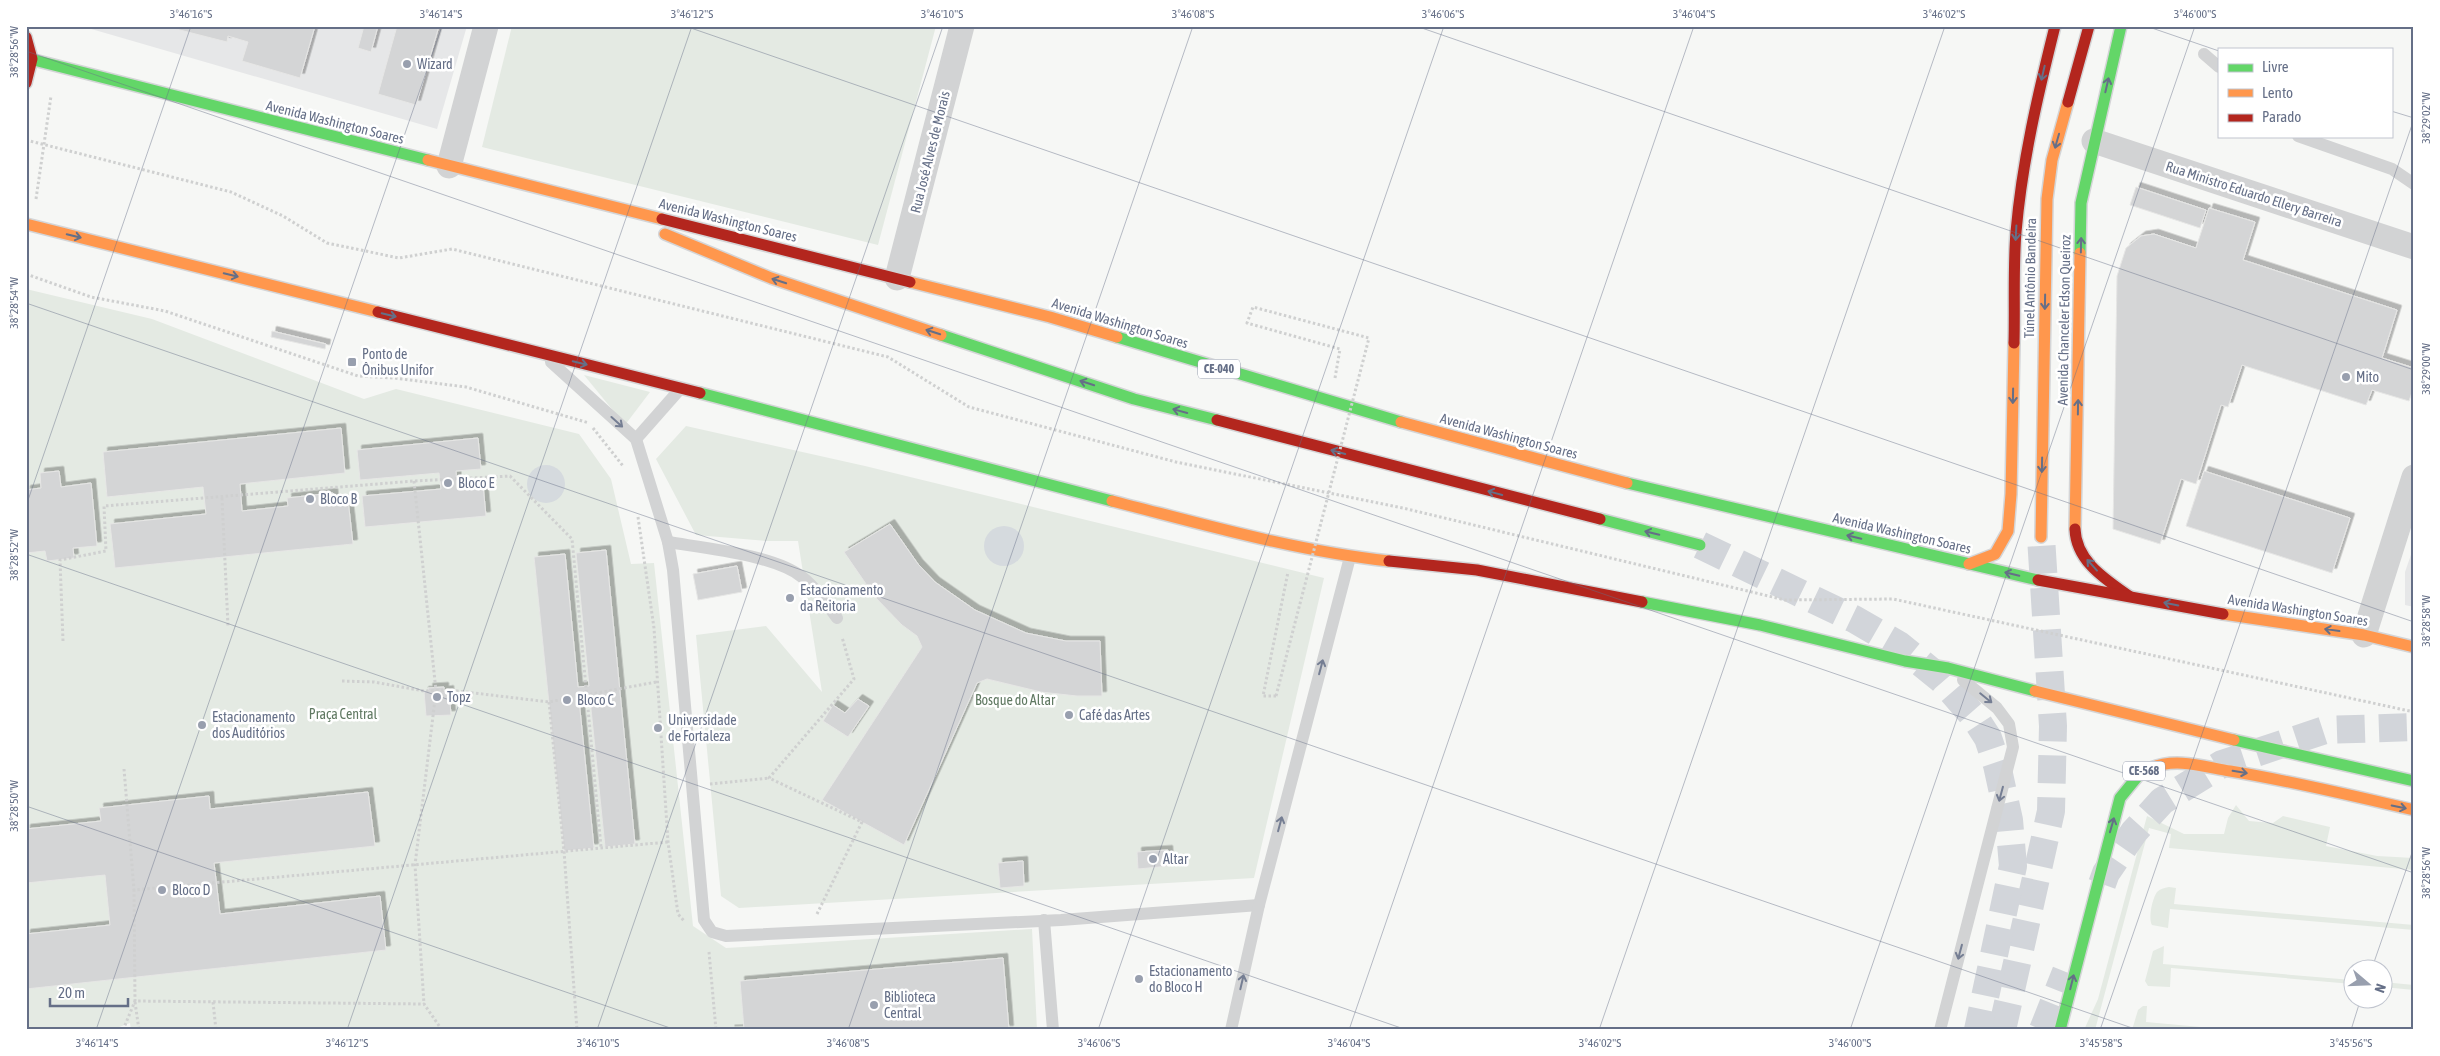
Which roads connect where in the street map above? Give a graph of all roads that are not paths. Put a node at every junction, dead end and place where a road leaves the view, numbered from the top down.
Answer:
1 (486, 26) edge
2 (962, 26) edge
3 (2056, 26) edge
4 (2089, 26) edge
5 (2121, 26) edge
6 (26, 37) edge
7 (2204, 54) dead end
8 (29, 58) edge
9 (2218, 66) edge
10 (26, 83) edge
11 (2304, 138) edge
12 (2094, 141) junction
13 (449, 166) junction
14 (2414, 184) edge
15 (581, 199) junction
16 (26, 224) edge
17 (2414, 246) edge
18 (898, 278) junction
19 (542, 354) junction
20 (681, 388) junction
21 (636, 439) junction
22 (2414, 477) edge
23 (2041, 537) tunnel mouth
24 (668, 542) junction
25 (1700, 544) tunnel mouth
26 (1350, 557) junction
27 (1969, 564) junction
28 (2129, 596) junction
29 (837, 618) road end
30 (2364, 635) junction
31 (2414, 647) edge
32 (1948, 668) junction
33 (2414, 781) edge
34 (2414, 810) edge
35 (1260, 905) junction
36 (1044, 920) junction
37 (1052, 1030) edge
38 (1231, 1030) edge
39 (1940, 1030) edge
40 (2060, 1030) edge

1 - 13 street
2 - 18 street, Rua José Alves de Morais
3 -> 27 main road
4 -> 23 main road, Túnel Antônio Bandeira
12 -> 5 main road, Avenida Chanceler Edson Queiroz
6 - 8 main road
7 - 9 lane
8 - 10 main road
8 - 13 main road, Avenida Washington Soares / CE-040
11 - 14 lane
12 - 17 street, Rua Ministro Eduardo Ellery Barreira
28 -> 12 main road, Avenida Chanceler Edson Queiroz
13 - 15 main road, Avenida Washington Soares / CE-040
15 - 18 main road, Avenida Washington Soares / CE-040
25 -> 15 main road
16 -> 19 main road
27 -> 18 main road, Avenida Washington Soares / CE-040
19 -> 20 main road
19 -> 21 lane
20 - 21 lane
20 - 26 main road
21 - 24 lane
22 - 30 street
24 - 29 lane
24 - 36 lane
26 - 32 main road
35 -> 26 lane
28 -> 27 main road, Avenida Washington Soares / CE-040
30 -> 28 main road, Avenida Washington Soares / CE-040
30 - 31 main road, Avenida Washington Soares / CE-040
32 - 33 main road
32 -> 39 lane
40 -> 34 main road, CE-568
35 - 36 lane
38 -> 35 lane
36 - 37 lane

